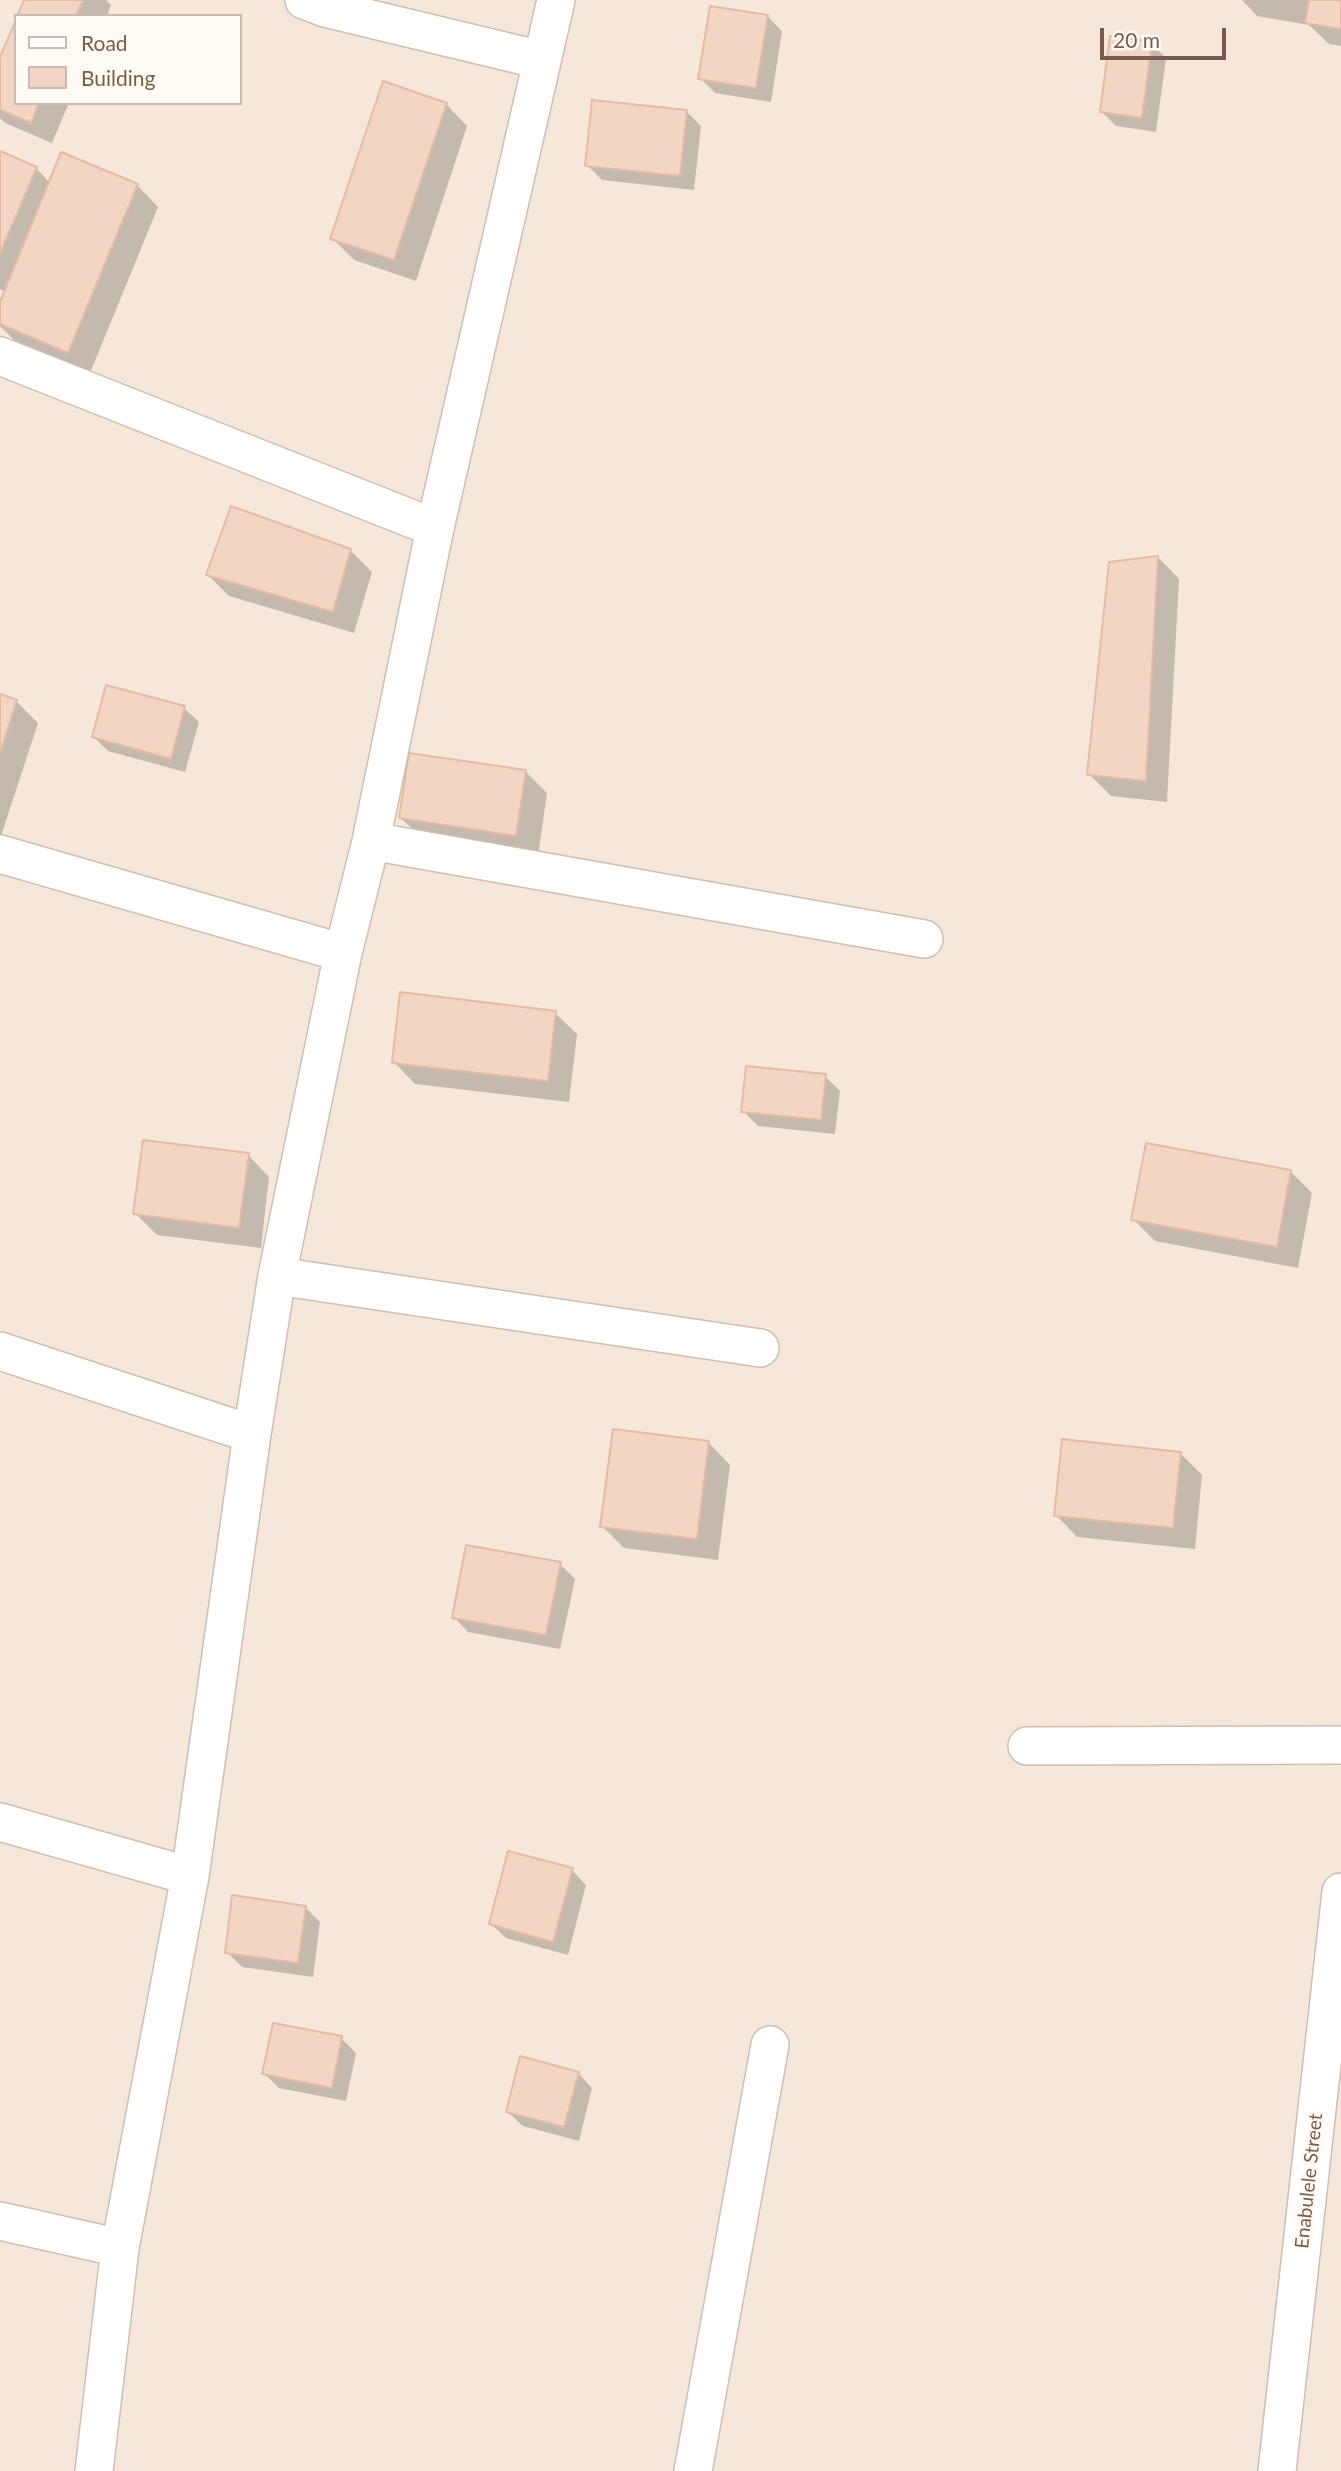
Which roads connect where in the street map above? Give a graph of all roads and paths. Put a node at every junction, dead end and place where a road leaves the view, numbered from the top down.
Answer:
1 (304, 0) edge
2 (556, 0) edge
3 (541, 60) junction
4 (0, 356) edge
5 (435, 528) junction
6 (371, 841) junction
7 (0, 854) edge
8 (924, 939) dead end
9 (343, 953) junction
10 (277, 1276) junction
11 (760, 1348) dead end
12 (0, 1351) edge
13 (252, 1434) junction
14 (1341, 1745) edge
15 (1027, 1746) dead end
16 (0, 1822) edge
17 (190, 1876) junction
18 (1341, 1902) edge
19 (770, 2045) dead end
20 (0, 2221) edge
21 (120, 2248) junction
22 (93, 2471) edge
23 (694, 2471) edge
24 (1278, 2471) edge

1 - 3 street
2 - 3 street
3 - 5 street
4 - 5 street
5 - 6 street
6 - 8 street
6 - 9 street
7 - 9 street
9 - 10 street
10 - 11 street
10 - 13 street
12 - 13 street
13 - 17 street
14 - 15 street
16 - 17 street
17 - 21 street
18 - 24 street, Enabulele Street
19 - 23 street
20 - 21 street
21 - 22 street

